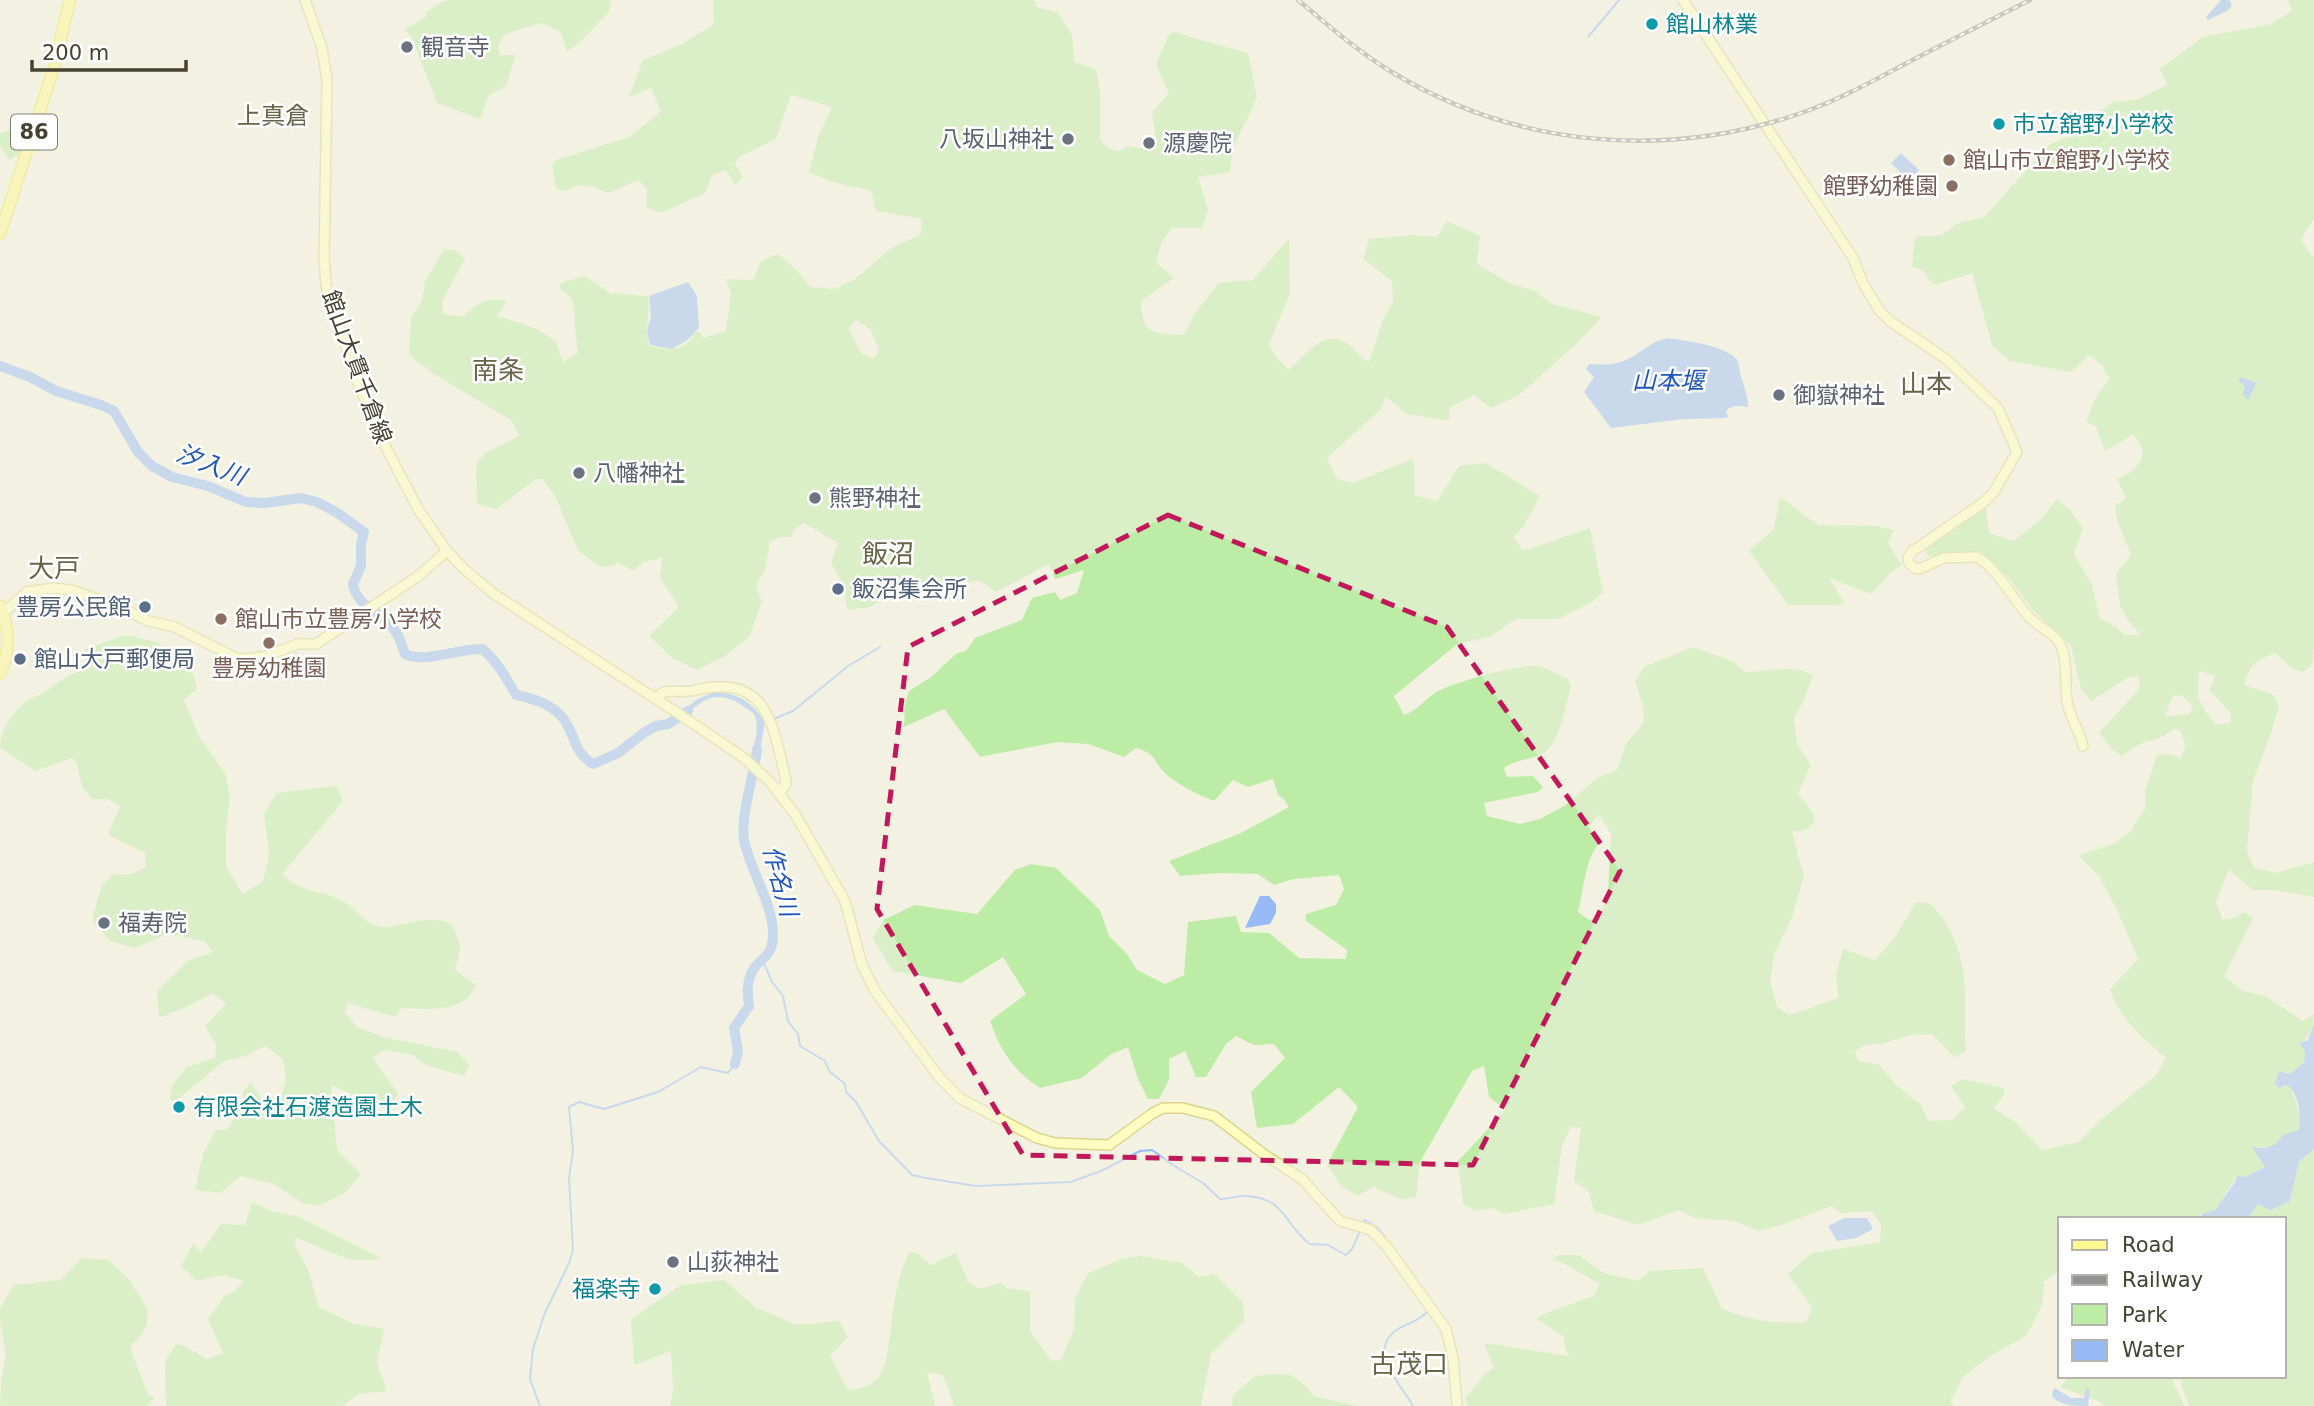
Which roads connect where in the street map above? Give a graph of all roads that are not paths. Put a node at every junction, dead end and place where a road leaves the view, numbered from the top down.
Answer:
1 (69, 0) edge
2 (305, 0) edge
3 (1683, 0) edge
4 (0, 234) edge
5 (447, 551) junction
6 (2, 609) edge
7 (0, 674) edge
8 (654, 698) junction
9 (2083, 746) dead end
10 (779, 792) junction
11 (1457, 1406) edge

1 - 4 main road, 86
2 - 5 main road, 館山大貫千倉線
3 - 9 main road
5 - 6 main road
5 - 8 main road, 館山大貫千倉線
6 - 7 main road
8 - 10 main road, 館山大貫千倉線
8 - 10 main road
10 - 11 main road, 館山大貫千倉線

